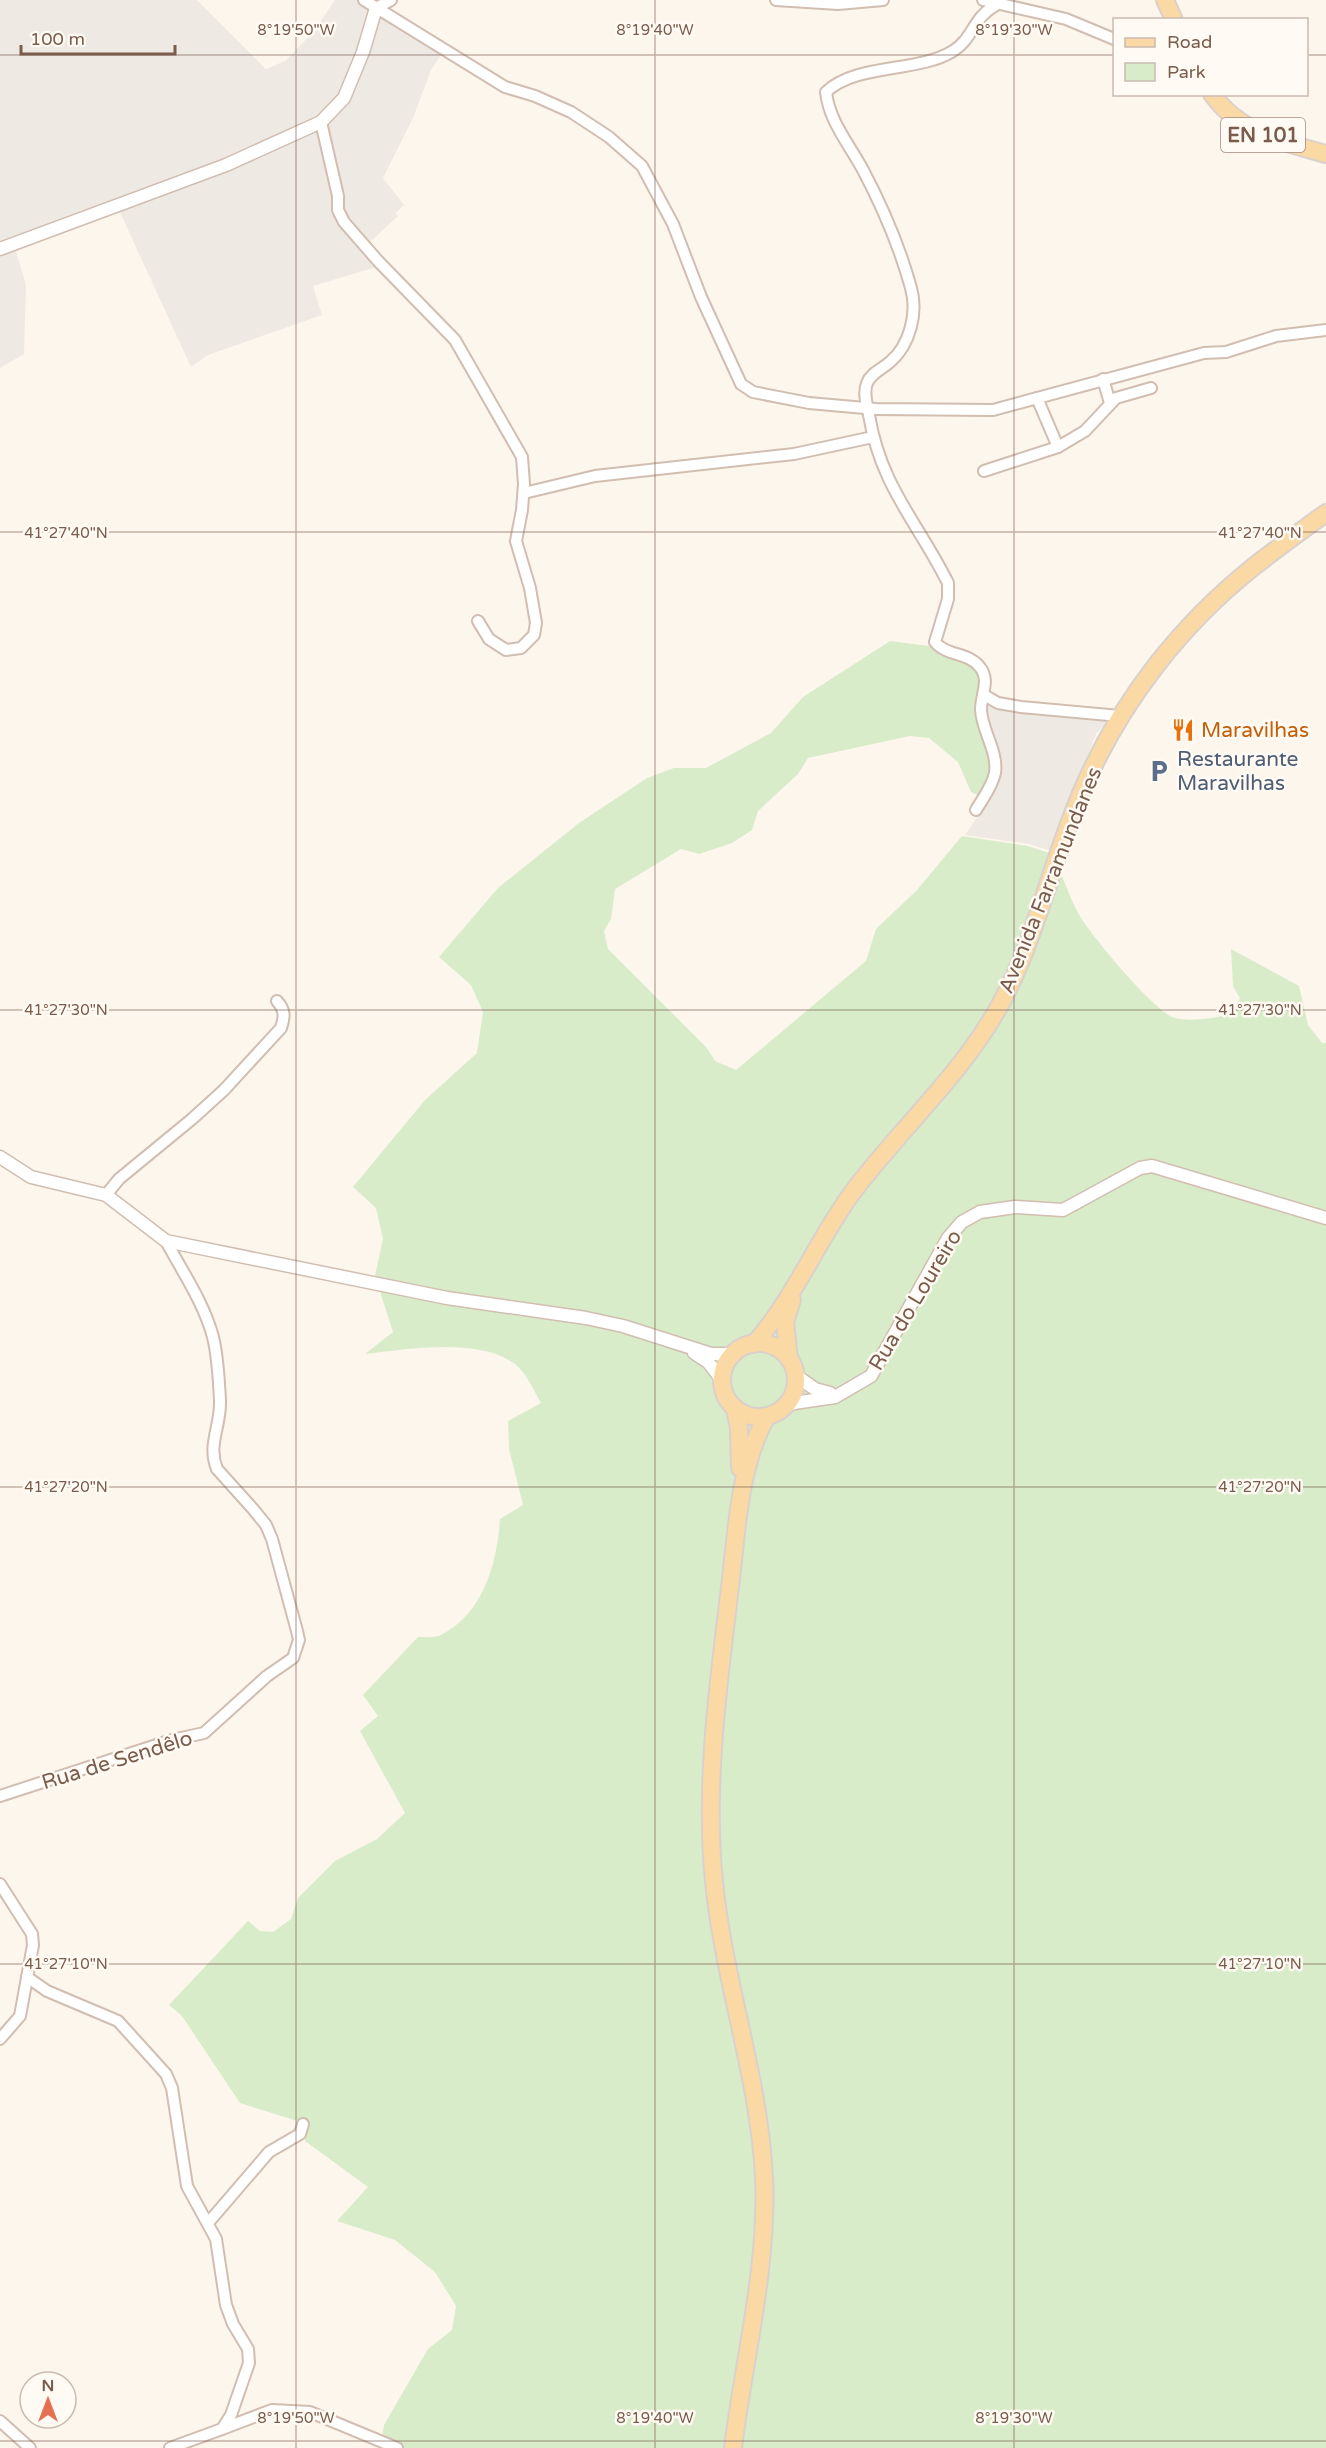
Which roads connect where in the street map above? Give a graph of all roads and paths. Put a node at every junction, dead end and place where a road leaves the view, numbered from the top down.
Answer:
1 (364, 0) edge
2 (391, 0) edge
3 (776, 0) edge
4 (883, 0) edge
5 (984, 0) edge
6 (1165, 0) edge
7 (996, 5) junction
8 (376, 8) junction
9 (1173, 18) edge
10 (1113, 39) edge
11 (1213, 96) edge
12 (321, 122) junction
13 (1326, 154) edge
14 (0, 249) edge
15 (1326, 330) edge
16 (1102, 379) junction
17 (1151, 388) dead end
18 (1037, 398) junction
19 (1110, 404) junction
20 (868, 408) junction
21 (873, 437) junction
22 (1058, 447) junction
23 (984, 471) dead end
24 (524, 493) junction
25 (1326, 513) edge
26 (478, 621) dead end
27 (984, 695) junction
28 (1120, 716) junction
29 (976, 810) dead end
30 (277, 1001) dead end
31 (0, 1157) edge
32 (106, 1195) junction
33 (1326, 1218) edge
34 (166, 1241) junction
35 (800, 1274) junction
36 (754, 1344) junction
37 (683, 1347) junction
38 (733, 1354) junction
39 (789, 1359) junction
40 (795, 1375) junction
41 (722, 1380) junction
42 (846, 1392) junction
43 (787, 1404) junction
44 (735, 1409) junction
45 (767, 1416) junction
46 (738, 1524) junction
47 (0, 1796) edge
48 (0, 1884) edge
49 (27, 1977) junction
50 (0, 2039) edge
51 (303, 2124) dead end
52 (208, 2223) junction
53 (0, 2421) edge
54 (222, 2429) junction
55 (30, 2448) edge
56 (170, 2448) edge
57 (398, 2448) edge
58 (733, 2448) edge

1 - 8 street
2 - 8 street
3 - 4 street
5 - 7 street
6 - 9 main road
7 - 10 street
7 - 20 street
8 - 12 street
8 - 20 street
11 - 13 main road, EN 101
12 - 14 street
12 - 24 street
15 - 16 street
16 - 18 street
16 - 19 street
17 - 19 street
18 - 20 street
18 - 22 street
19 - 22 street
20 - 21 street
21 - 24 street
21 - 27 street
22 - 23 street
24 - 26 street
25 - 28 main road, Avenida Farramundanes
27 - 28 street
27 - 29 street
28 - 35 main road, Avenida Farramundanes
30 - 32 street
31 - 32 street
32 - 34 street
33 - 42 street, Rua do Loureiro
34 - 37 street
34 - 47 street, Rua de Sendêlo
35 - 36 main road
35 - 39 main road
36 - 38 main road
36 - 39 main road
37 - 38 street
37 - 41 street
38 - 41 main road
39 - 40 main road
40 - 42 street
40 - 43 main road
41 - 44 main road
42 - 43 street, Rua do Loureiro
43 - 45 main road
44 - 45 main road
44 - 46 main road
45 - 46 main road
46 - 58 main road
48 - 49 street
49 - 50 street
49 - 52 street
51 - 52 street
52 - 54 street
53 - 55 street
54 - 56 street
54 - 57 street

